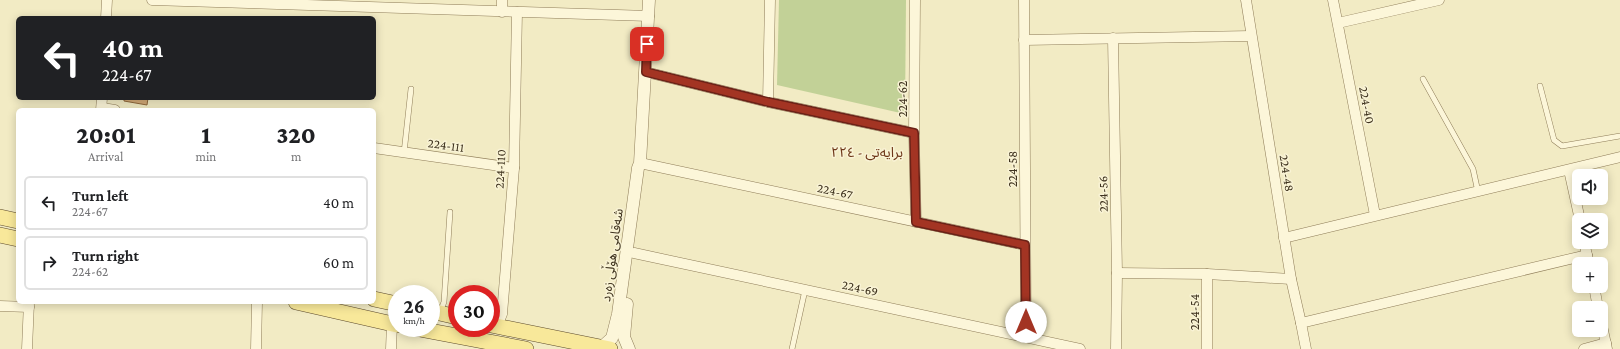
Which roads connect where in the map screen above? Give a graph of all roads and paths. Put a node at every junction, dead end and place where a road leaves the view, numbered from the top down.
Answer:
1 (108, 0) edge
2 (152, 0) edge
3 (502, 0) edge
4 (649, 0) edge
5 (770, 0) edge
6 (915, 0) edge
7 (1024, 0) edge
8 (1246, 0) edge
9 (1333, 0) edge
10 (1439, 0) edge
11 (258, 2) edge
12 (376, 4) edge
13 (502, 12) junction
14 (517, 12) junction
15 (106, 16) edge
16 (649, 16) junction
17 (1338, 23) junction
18 (1252, 36) junction
19 (1113, 38) junction
20 (1024, 40) junction
21 (646, 72) junction
22 (1423, 79) dead end
23 (1540, 86) dead end
24 (411, 89) dead end
25 (768, 102) junction
26 (914, 133) junction
27 (1620, 136) edge
28 (376, 148) edge
29 (404, 153) junction
30 (1620, 157) edge
31 (640, 163) junction
32 (514, 168) junction
33 (1569, 170) junction
34 (1478, 192) junction
35 (450, 212) dead end
36 (1578, 213) edge
37 (1375, 215) junction
38 (0, 217) edge
39 (16, 221) edge
40 (916, 222) junction
41 (0, 235) edge
42 (1284, 238) junction
43 (16, 239) edge
44 (1025, 245) junction
45 (634, 253) junction
46 (1572, 264) edge
47 (1117, 273) junction
48 (1207, 274) junction
49 (1291, 279) junction
50 (805, 290) junction
51 (376, 299) edge
52 (388, 302) edge
53 (257, 304) edge
54 (305, 304) edge
55 (29, 305) edge
56 (0, 306) edge
57 (440, 306) edge
58 (500, 317) edge
59 (388, 322) edge
60 (1301, 323) junction
61 (500, 326) edge
62 (440, 333) edge
63 (393, 337) edge
64 (1026, 337) junction
65 (1606, 346) edge
66 (606, 348) edge
67 (27, 349) edge
68 (256, 349) edge
69 (391, 349) edge
70 (526, 349) edge
71 (628, 349) edge
72 (792, 349) edge
73 (1080, 349) edge
74 (1116, 349) edge
75 (1207, 349) edge
76 (1306, 349) edge
77 (1584, 349) edge

1 - 15 street
2 - 11 street
3 - 13 street
4 - 16 street, شەقامی هۆڵی زەرد
5 - 25 street
6 - 26 street, 224-62
7 - 20 street, 224-58
8 - 18 street, 224-48
9 - 17 street, 224-40
10 - 17 street
11 - 12 street
12 - 13 street
13 - 14 street
14 - 16 street
14 - 32 street, 224-110
16 - 21 street, شەقامی هۆڵی زەرد
17 - 37 street, 224-40
18 - 19 street
18 - 42 street, 224-48
19 - 20 street
19 - 47 street, 224-56
20 - 44 street, 224-58
21 - 25 street
21 - 31 street, شەقامی هۆڵی زەرد
22 - 34 lane
23 - 27 lane
24 - 29 lane
25 - 26 street
26 - 40 street, 224-62
28 - 29 street, 224-111
29 - 32 street, 224-111
30 - 33 street
31 - 40 street, 224-67
31 - 45 street, شەقامی هۆڵی زەرد
31 - 66 street, شەقامی هۆڵی زەرد
32 - 58 street, 224-110
33 - 34 street
33 - 36 street
34 - 37 street
35 - 57 lane
37 - 42 street
38 - 39 main road
40 - 44 street, 224-67
41 - 43 main road
42 - 49 street, 224-48
44 - 64 street, 224-58
45 - 50 street, 224-69
45 - 71 street, شەقامی هۆڵی زەرد
46 - 60 street
47 - 48 street
47 - 74 street, 224-56
48 - 49 street
48 - 75 street, 224-54
49 - 60 street, 224-48
50 - 64 street, 224-69
50 - 72 lane
51 - 52 main road
53 - 68 street
54 - 59 main road
55 - 56 street
55 - 67 street
60 - 76 street, 224-48
61 - 66 main road
62 - 70 main road
63 - 69 street
64 - 73 street, 224-69
65 - 77 street

